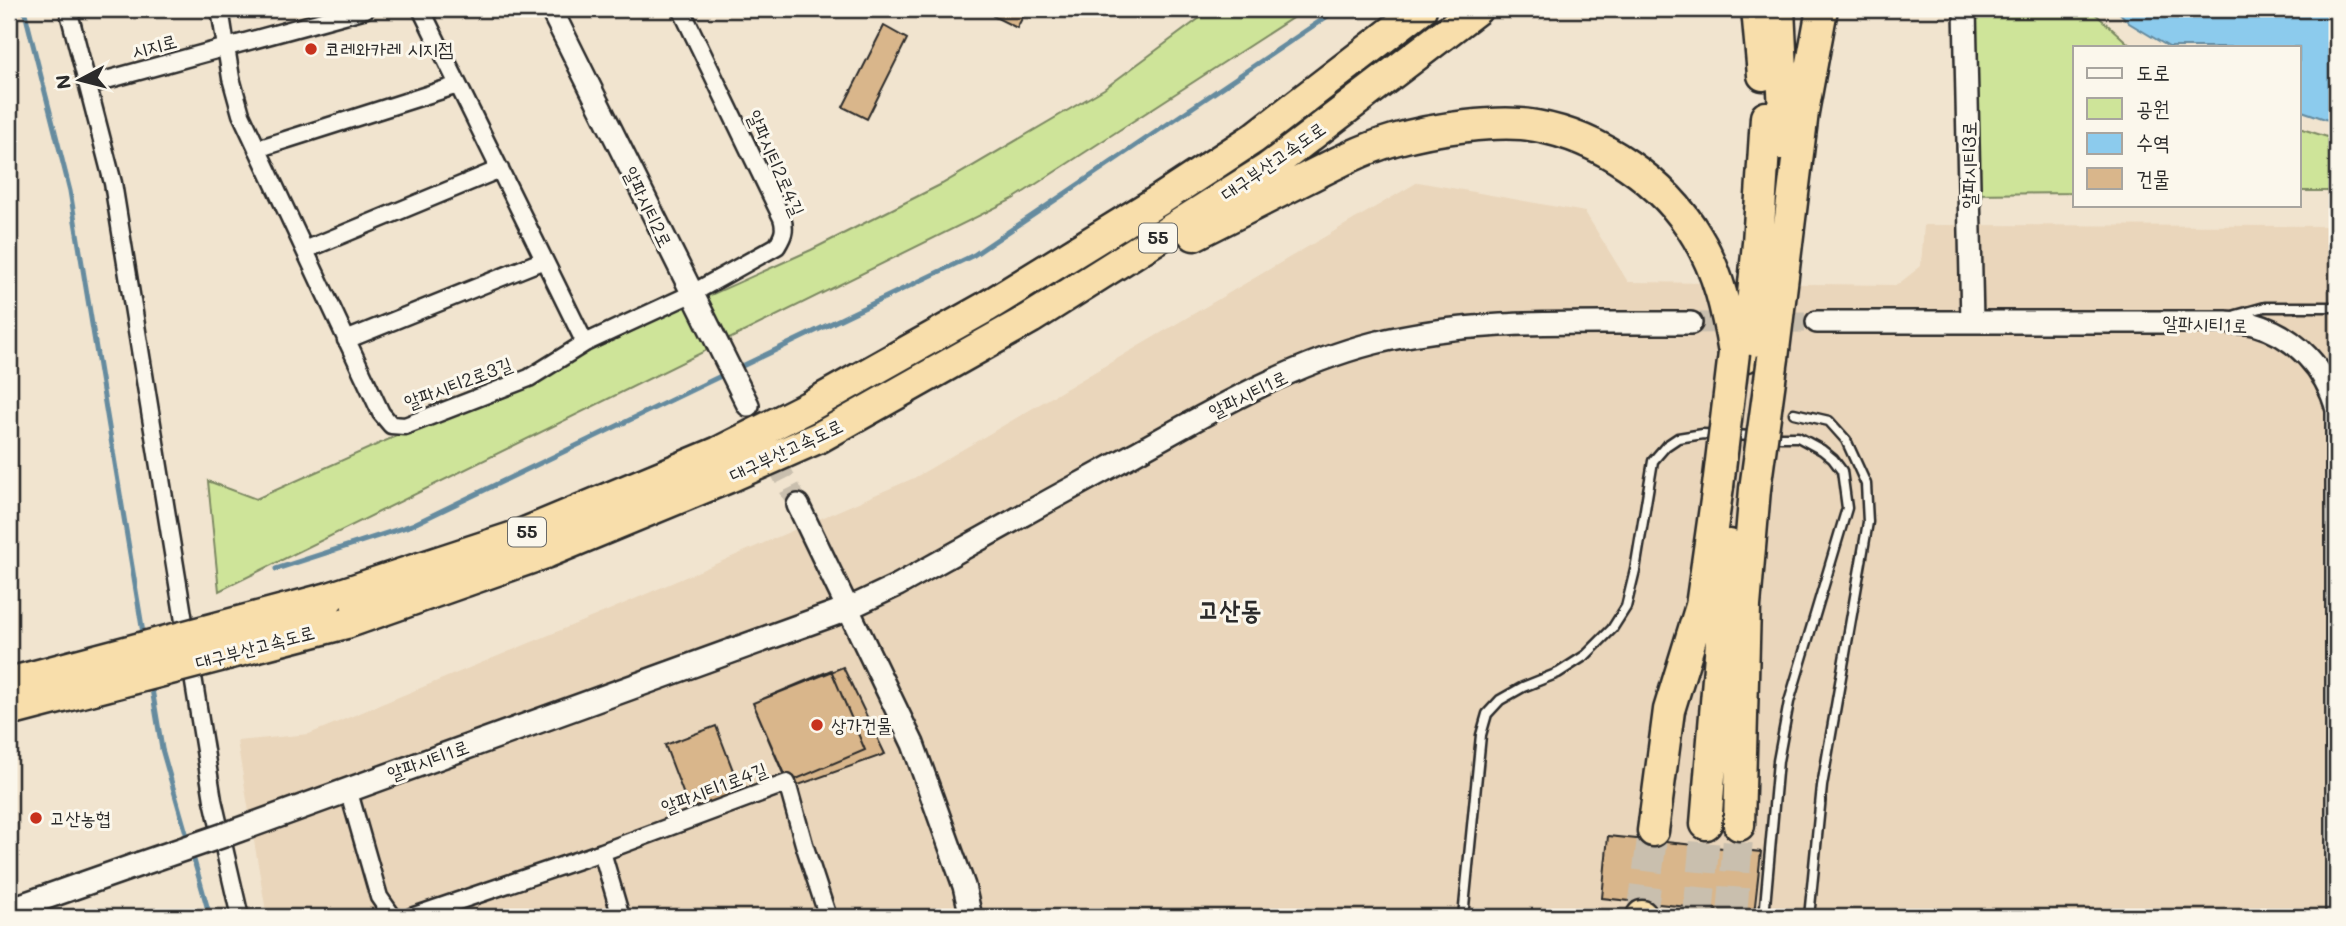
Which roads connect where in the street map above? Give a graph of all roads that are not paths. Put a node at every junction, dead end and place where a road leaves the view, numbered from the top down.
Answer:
1 (68, 9) edge
2 (220, 9) edge
3 (366, 9) edge
4 (421, 9) edge
5 (551, 9) edge
6 (681, 9) edge
7 (1422, 9) edge
8 (1477, 9) edge
9 (1757, 9) edge
10 (1779, 9) edge
11 (1822, 9) edge
12 (1965, 9) edge
13 (226, 48) junction
14 (88, 85) junction
15 (458, 85) junction
16 (257, 149) junction
17 (499, 169) junction
18 (305, 250) junction
19 (544, 260) junction
20 (691, 294) junction
21 (2337, 307) edge
22 (1031, 318) junction
23 (1817, 322) tunnel mouth
24 (1972, 322) junction
25 (1691, 323) tunnel mouth
26 (2211, 323) junction
27 (346, 340) junction
28 (585, 343) junction
29 (1754, 356) junction
30 (748, 405) tunnel mouth
31 (2337, 409) edge
32 (1794, 413) dead end
33 (1736, 488) junction
34 (798, 505) tunnel mouth
35 (2337, 533) edge
36 (847, 609) junction
37 (338, 610) junction
38 (9, 683) edge
39 (9, 711) edge
40 (348, 789) junction
41 (1706, 824) tunnel mouth
42 (1739, 825) tunnel mouth
43 (1653, 831) tunnel mouth
44 (602, 852) junction
45 (2337, 879) edge
46 (9, 910) edge
47 (240, 917) edge
48 (393, 917) edge
49 (411, 917) edge
50 (621, 917) edge
51 (828, 917) edge
52 (971, 917) edge
53 (1463, 917) edge
54 (1764, 917) edge
55 (1809, 917) edge
56 (2337, 917) edge

1 - 14 street
2 - 13 street, 알파시티2로3길
3 - 13 street
4 - 15 street
5 - 20 street, 알파시티2로
6 - 20 street, 알파시티2로4길
7 - 37 highway, 대구부산고속도로 / 55
8 - 22 highway, 대구부산고속도로 / 55
9 - 29 highway
10 - 29 highway
11 - 29 highway
12 - 24 street, 알파시티3로
13 - 14 street, 시지로
13 - 16 street, 알파시티2로3길
14 - 47 street
15 - 16 street
15 - 17 street
16 - 18 street, 알파시티2로3길
17 - 18 street
17 - 19 street
18 - 27 street, 알파시티2로3길
19 - 27 street
19 - 28 street
20 - 28 street, 알파시티2로3길
20 - 30 street, 알파시티2로
21 - 26 lane
22 - 29 highway
22 - 37 highway, 대구부산고속도로 / 55
23 - 24 street, 알파시티1로
24 - 26 street, 알파시티1로
25 - 36 street, 알파시티1로
26 - 31 street, 알파시티1로
27 - 28 street, 알파시티2로3길
29 - 33 highway, bridge
31 - 35 street, 알파시티1로
32 - 55 lane
33 - 41 highway
33 - 42 highway
33 - 43 highway
34 - 36 street
35 - 45 street, 알파시티1로
36 - 40 main road, 알파시티1로
36 - 52 street
37 - 38 highway, 대구부산고속도로 / 55, bridge
37 - 39 highway, 대구부산고속도로 / 55, bridge
40 - 46 main road, 알파시티1로, bridge
40 - 48 street
44 - 49 street, 알파시티1로4길
44 - 50 street
44 - 51 street, 알파시티1로4길
45 - 56 street, 알파시티1로
53 - 54 lane

